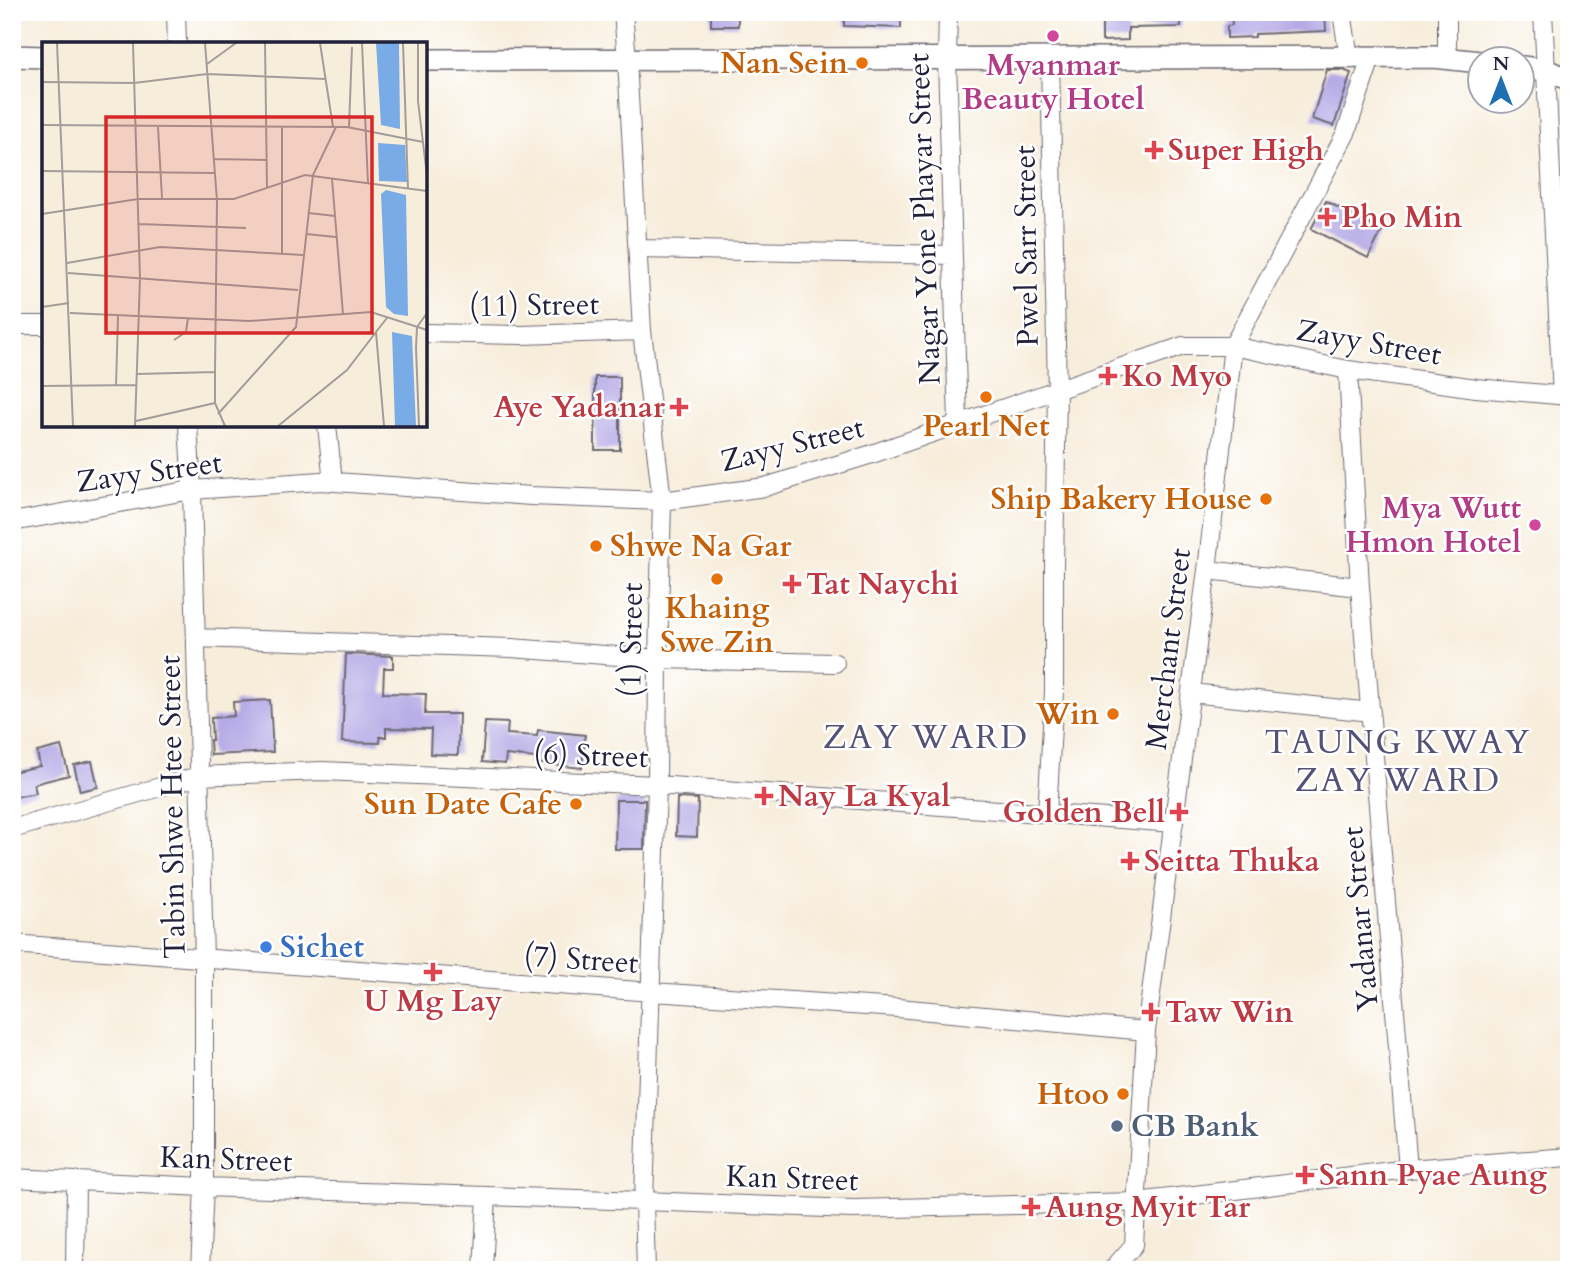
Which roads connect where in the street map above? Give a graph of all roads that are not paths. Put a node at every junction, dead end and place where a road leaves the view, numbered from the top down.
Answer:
1 (176, 12) edge
2 (623, 12) edge
3 (948, 12) edge
4 (1342, 12) edge
5 (1447, 12) edge
6 (1543, 12) edge
7 (177, 42) edge
8 (12, 56) edge
9 (42, 57) edge
10 (1349, 58) junction
11 (1371, 58) junction
12 (947, 59) junction
13 (1050, 59) junction
14 (1447, 59) junction
15 (427, 60) edge
16 (627, 60) junction
17 (1466, 61) edge
18 (1536, 69) edge
19 (1545, 70) junction
20 (1569, 79) edge
21 (638, 249) junction
22 (953, 255) junction
23 (12, 325) edge
24 (42, 325) edge
25 (642, 331) junction
26 (427, 332) edge
27 (1233, 346) junction
28 (1348, 370) junction
29 (1057, 390) junction
30 (1565, 396) edge
31 (958, 424) junction
32 (188, 427) edge
33 (327, 427) edge
34 (332, 482) junction
35 (192, 490) junction
36 (662, 501) junction
37 (12, 522) edge
38 (1207, 570) junction
39 (1360, 587) junction
40 (196, 638) junction
41 (658, 659) junction
42 (835, 663) dead end
43 (1191, 693) junction
44 (1371, 712) junction
45 (199, 776) junction
46 (657, 785) junction
47 (1047, 814) junction
48 (1174, 822) junction
49 (12, 829) edge
50 (12, 944) edge
51 (204, 960) junction
52 (652, 992) junction
53 (1146, 1031) junction
54 (1569, 1157) edge
55 (1408, 1169) junction
56 (12, 1178) edge
57 (76, 1181) junction
58 (204, 1187) junction
59 (487, 1196) junction
60 (644, 1201) junction
61 (1137, 1202) junction
62 (75, 1270) edge
63 (201, 1270) edge
64 (483, 1270) edge
65 (646, 1270) edge
66 (1112, 1270) edge

1 - 7 street
2 - 16 street, (1) Street
3 - 12 street, Nagar Yone Phayar Street
4 - 10 street
5 - 14 street
6 - 19 street
8 - 9 street
10 - 11 street
10 - 13 street
11 - 14 street
11 - 27 street, Merchant Street
12 - 13 street
12 - 16 street
12 - 22 street, Nagar Yone Phayar Street
13 - 29 street, Pwel Sarr Street
14 - 17 street
15 - 16 street
16 - 21 street, (1) Street
18 - 19 street
19 - 20 street
19 - 30 street
21 - 22 street
21 - 25 street, (1) Street
22 - 31 street, Nagar Yone Phayar Street
23 - 24 street
25 - 26 street, (11) Street
25 - 36 street, (1) Street
27 - 28 street, Zayy Street
27 - 29 street, Zayy Street
27 - 38 street, Merchant Street
28 - 30 street, Zayy Street
28 - 39 street, Yadanar Street
29 - 31 street, Zayy Street
29 - 47 street, Pwel Sarr Street
31 - 36 street, Zayy Street
32 - 35 street, Tabin Shwe Htee Street
33 - 34 street
34 - 35 street, Zayy Street
34 - 36 street, Zayy Street
35 - 37 street, Zayy Street
35 - 40 street, Tabin Shwe Htee Street
36 - 41 street, (1) Street
38 - 39 street
38 - 43 street, Merchant Street
39 - 44 street, Yadanar Street
40 - 41 street
40 - 45 street, Tabin Shwe Htee Street
41 - 42 street
41 - 46 street, (1) Street
43 - 44 street
43 - 48 street, Merchant Street
44 - 55 street, Yadanar Street
45 - 46 street, (6) Street
45 - 49 street, (6) Street
45 - 51 street, Tabin Shwe Htee Street
46 - 47 street, (6) Street
46 - 52 street, (1) Street
47 - 48 street, (6) Street
48 - 53 street, Merchant Street
50 - 51 street, (7) Street
51 - 52 street, (7) Street
51 - 58 street, Tabin Shwe Htee Street
52 - 53 street, (7) Street
52 - 60 street, (1) Street
53 - 61 street, Merchant Street
54 - 55 street, Kan Street
55 - 61 street, Kan Street
56 - 57 street, Kan Street
57 - 58 street, Kan Street
57 - 62 street
58 - 59 street, Kan Street
58 - 63 street, Tabin Shwe Htee Street
59 - 60 street, Kan Street
59 - 64 street
60 - 61 street, Kan Street
60 - 65 street, (1) Street
61 - 66 street, Merchant Street

